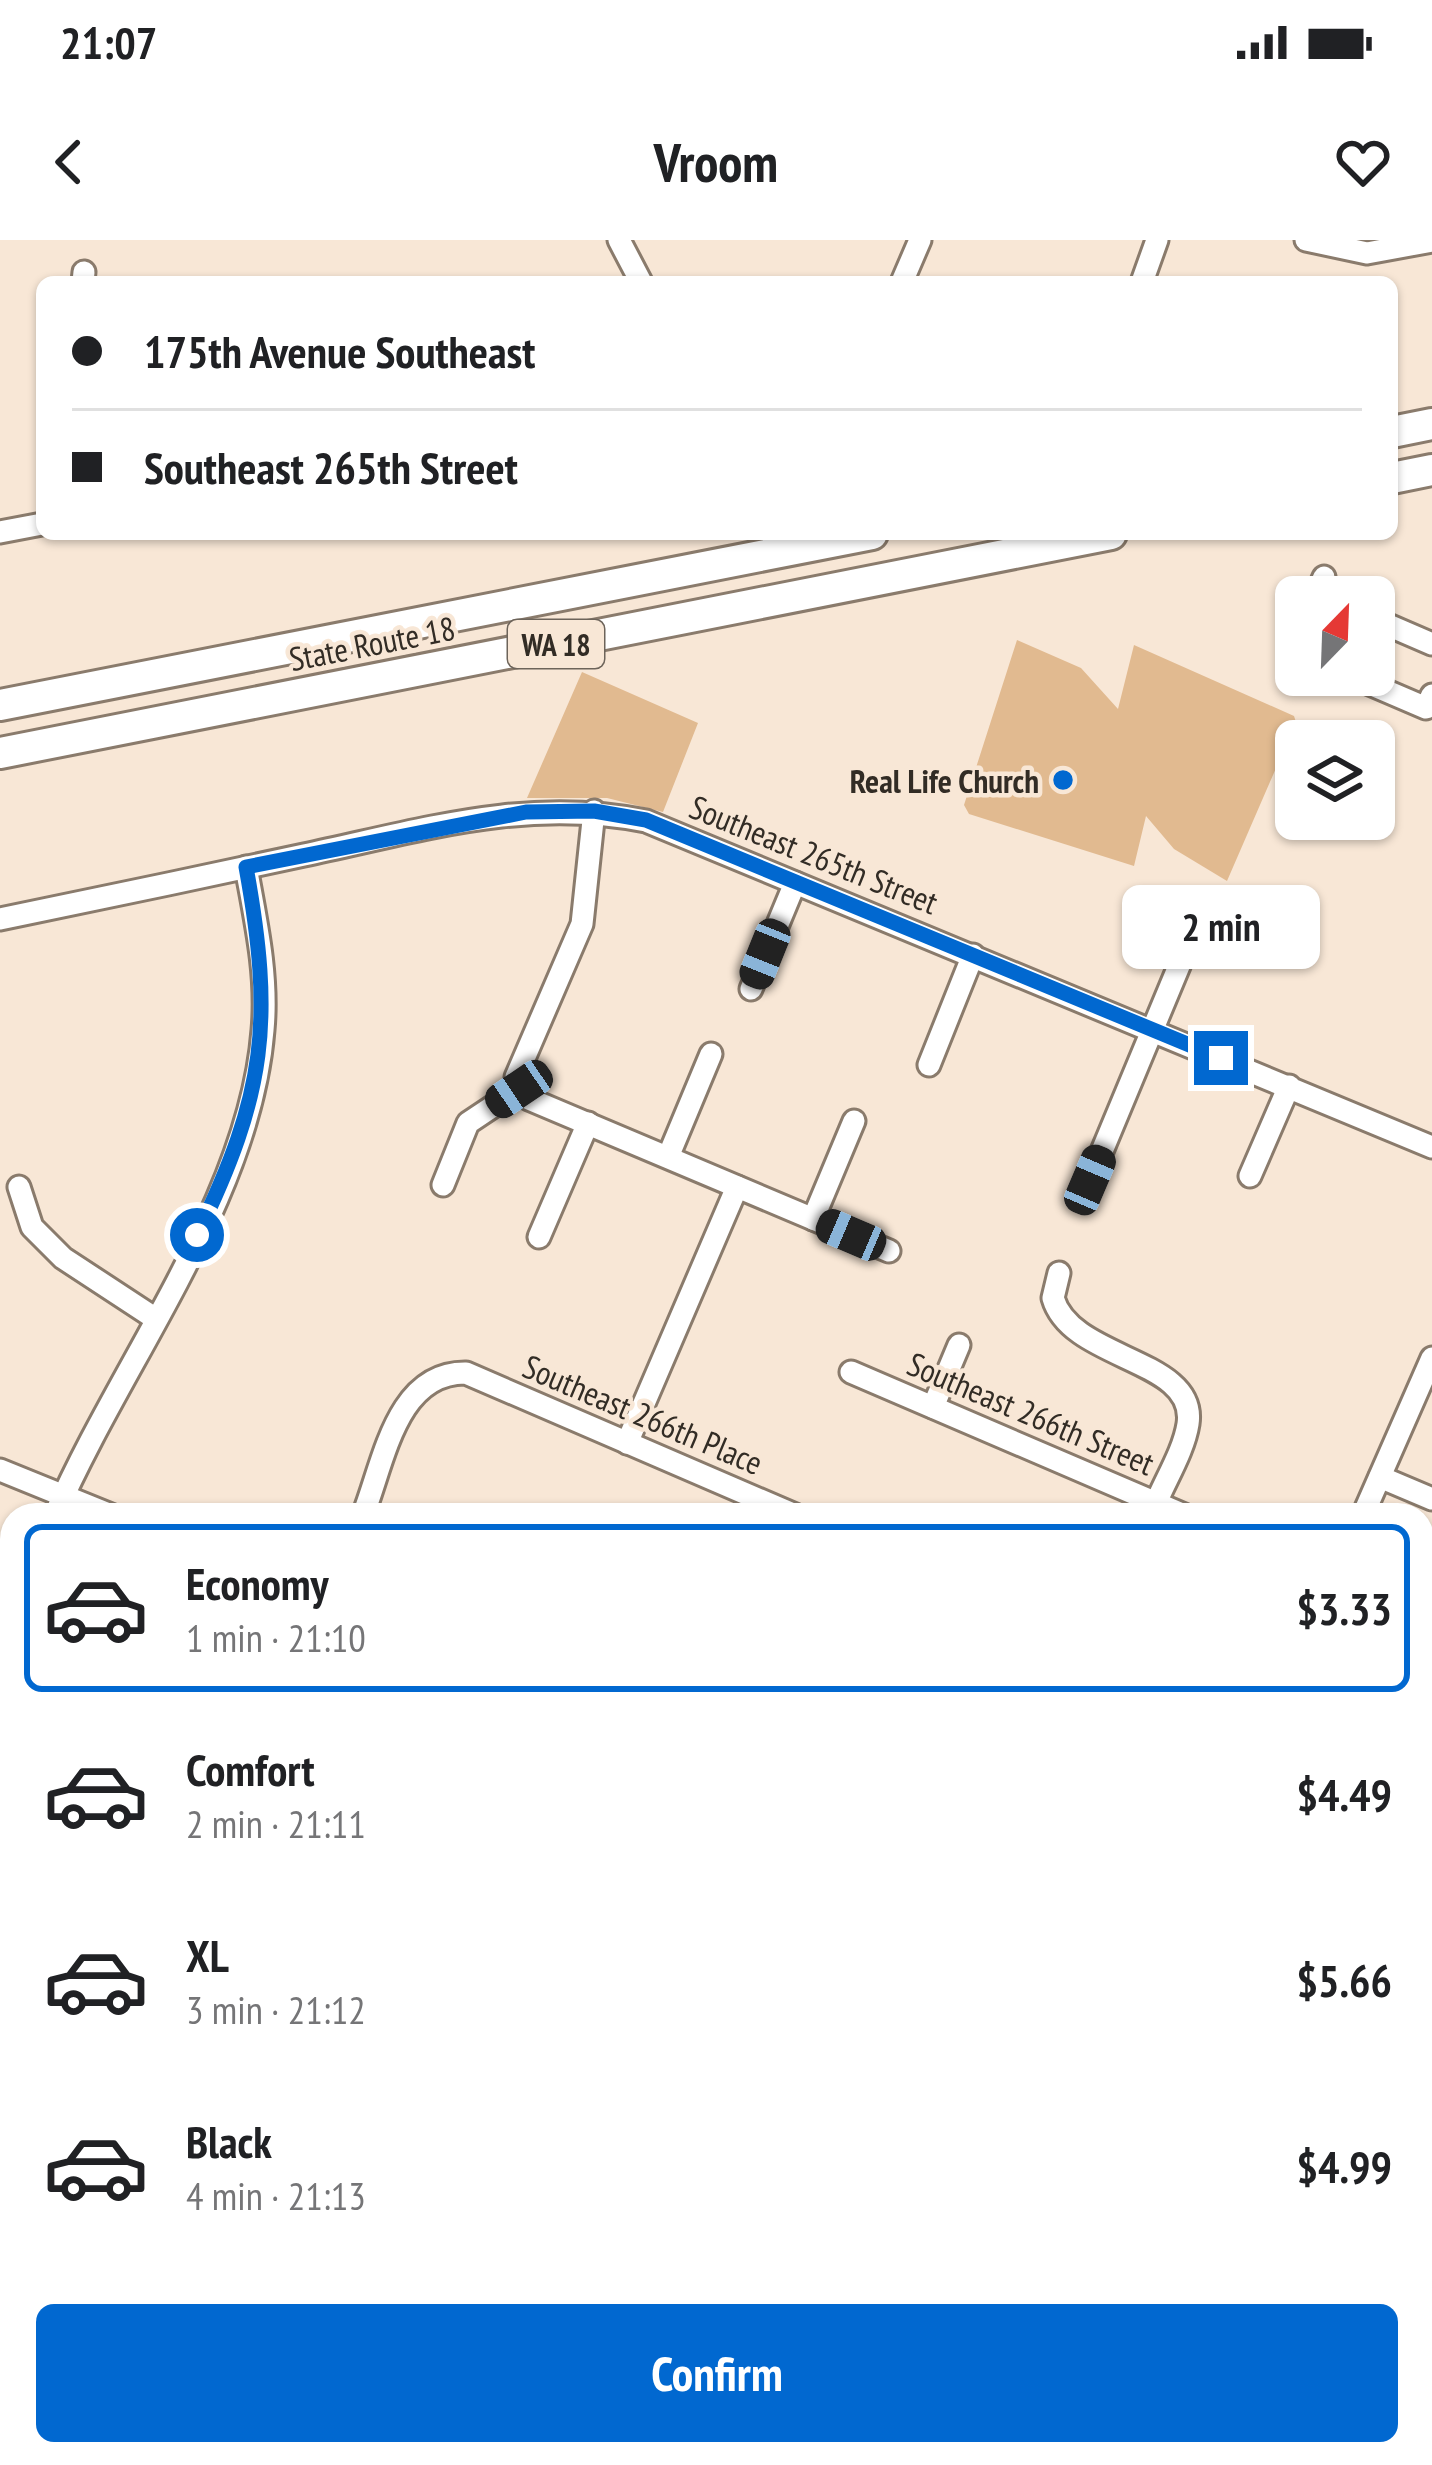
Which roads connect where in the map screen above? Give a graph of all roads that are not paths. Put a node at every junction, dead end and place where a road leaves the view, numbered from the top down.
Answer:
1 (619, 240) edge
2 (920, 240) edge
3 (1157, 240) edge
4 (1306, 240) edge
5 (1432, 241) edge
6 (638, 276) edge
7 (905, 276) edge
8 (1144, 276) edge
9 (1432, 424) edge
10 (1398, 431) edge
11 (1432, 470) edge
12 (1398, 477) edge
13 (36, 525) edge
14 (0, 532) edge
15 (841, 540) edge
16 (1082, 540) edge
17 (1395, 628) edge
18 (1432, 644) edge
19 (1395, 694) edge
20 (0, 705) edge
21 (1430, 708) edge
22 (0, 753) edge
23 (594, 811) junction
24 (246, 867) junction
25 (795, 883) junction
26 (0, 919) edge
27 (1184, 953) dead end
28 (973, 955) junction
29 (751, 989) dead end
30 (1153, 1028) junction
31 (710, 1054) dead end
32 (929, 1066) dead end
33 (1289, 1086) junction
34 (519, 1089) junction
35 (854, 1121) dead end
36 (588, 1124) junction
37 (1432, 1147) edge
38 (668, 1157) junction
39 (1250, 1176) dead end
40 (1090, 1180) dead end
41 (443, 1185) dead end
42 (19, 1187) dead end
43 (736, 1187) junction
44 (813, 1219) junction
45 (539, 1237) dead end
46 (889, 1252) dead end
47 (1059, 1273) dead end
48 (156, 1319) junction
49 (959, 1345) dead end
50 (1432, 1358) edge
51 (851, 1372) dead end
52 (932, 1407) junction
53 (627, 1443) junction
54 (0, 1470) edge
55 (1380, 1477) junction
56 (1432, 1499) edge
57 (57, 1503) edge
58 (61, 1503) edge
59 (368, 1503) edge
60 (767, 1503) edge
61 (1156, 1503) joint
62 (1369, 1503) edge

1 - 6 street
2 - 7 street
3 - 8 street
4 - 5 street
9 - 10 highway
11 - 12 highway
13 - 14 street
15 - 20 highway, State Route 18 / WA 18
16 - 22 highway, State Route 18 / WA 18
17 - 18 street
19 - 21 street
23 - 24 street, Southeast 265th Street
23 - 25 street, Southeast 265th Street
23 - 34 street
24 - 26 street, Southeast 265th Street
24 - 48 street
25 - 28 street, Southeast 265th Street
25 - 29 street
27 - 30 street
28 - 30 street, Southeast 265th Street
28 - 32 street
30 - 33 street, Southeast 265th Street
30 - 40 street
31 - 38 street
33 - 37 street, Southeast 265th Street
33 - 39 street
34 - 36 street
34 - 41 street
35 - 44 street
36 - 38 street
36 - 45 street
38 - 43 street
42 - 48 street
43 - 44 street
43 - 53 street
44 - 46 street
47 - 61 street
48 - 58 street
49 - 52 street
50 - 55 street
51 - 52 street, Southeast 266th Street
52 - 61 street, Southeast 266th Street
53 - 59 street, Southeast 266th Place
53 - 60 street, Southeast 266th Place
54 - 57 street
55 - 56 street
55 - 62 street

